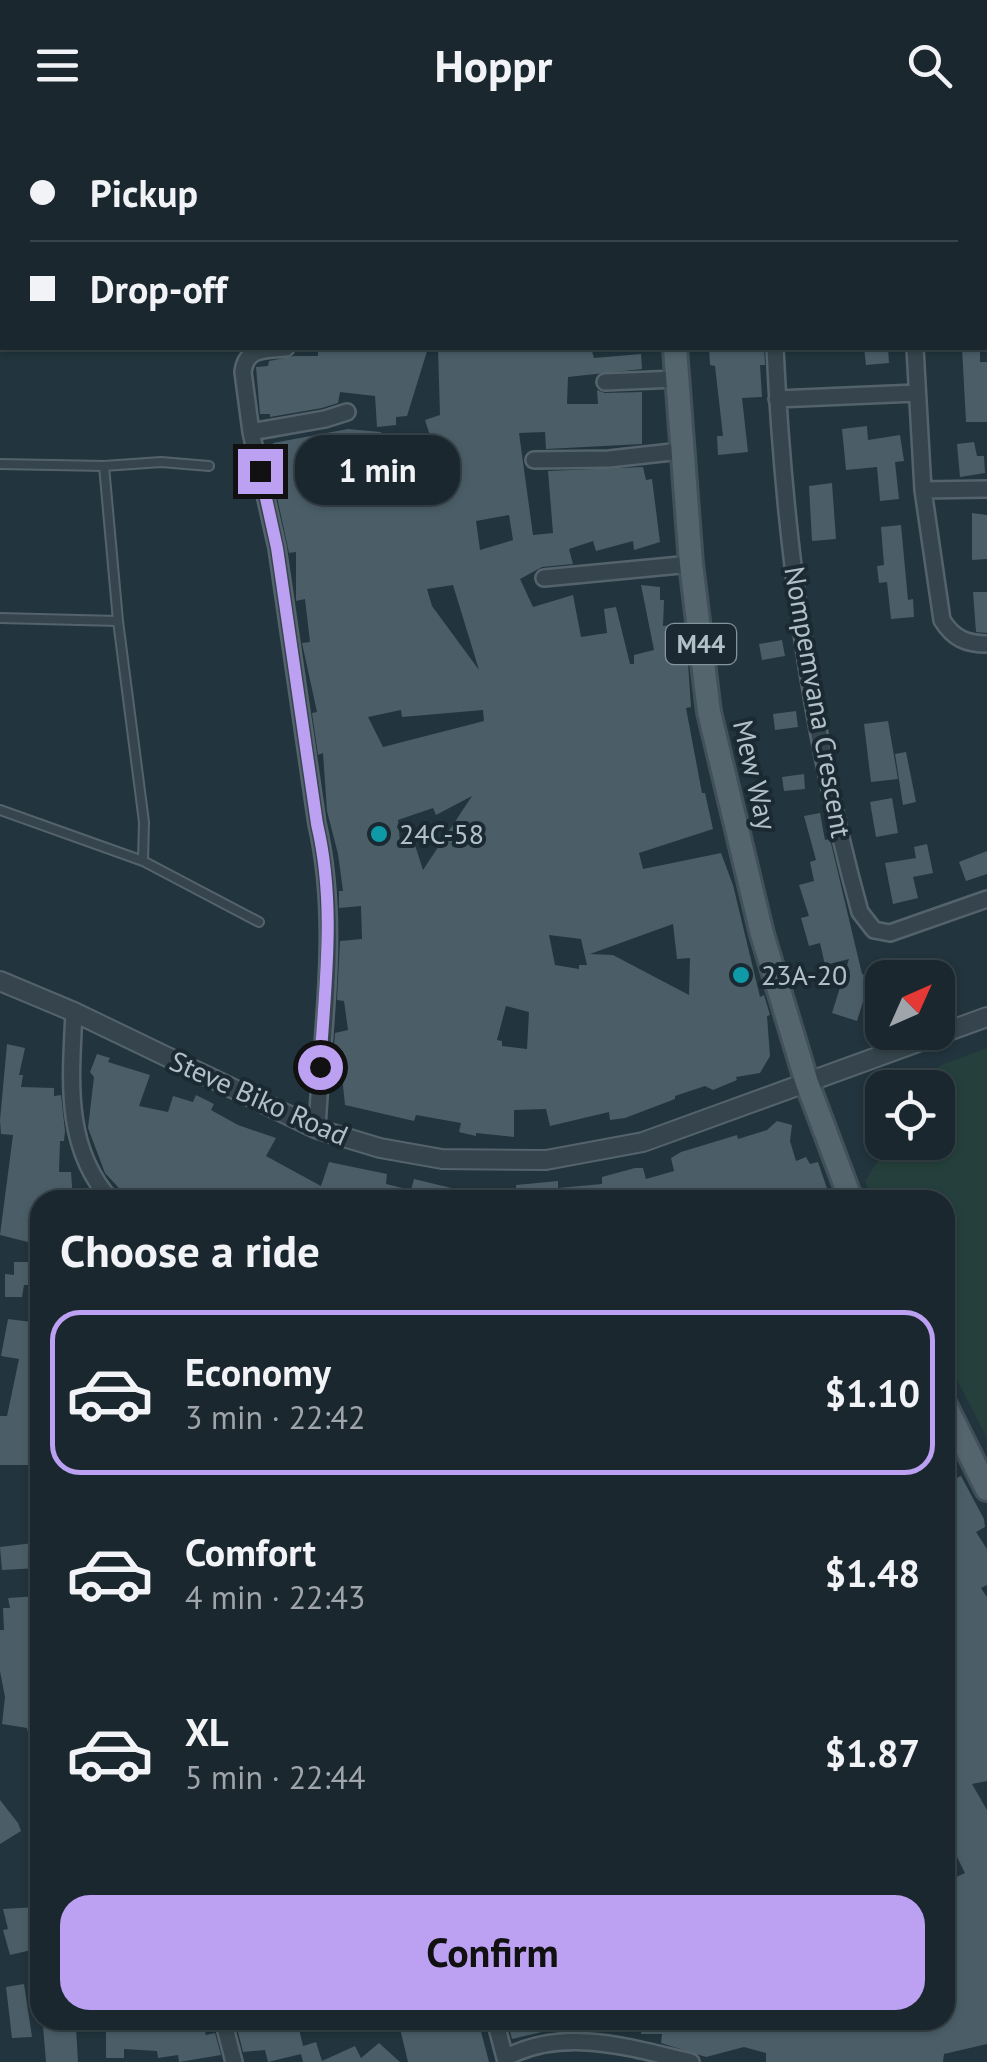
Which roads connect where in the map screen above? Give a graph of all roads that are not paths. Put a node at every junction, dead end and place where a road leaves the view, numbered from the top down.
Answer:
1 (258, 350) edge
2 (675, 350) edge
3 (775, 350) edge
4 (915, 350) edge
5 (676, 379) junction
6 (605, 382) dead end
7 (916, 393) junction
8 (777, 399) junction
9 (348, 412) dead end
10 (251, 432) junction
11 (681, 451) junction
12 (534, 460) dead end
13 (0, 464) edge
14 (104, 466) junction
15 (208, 466) dead end
16 (987, 489) edge
17 (924, 490) junction
18 (691, 564) junction
19 (544, 578) dead end
20 (0, 618) edge
21 (118, 621) junction
22 (987, 644) edge
23 (0, 810) edge
24 (143, 861) junction
25 (987, 898) edge
26 (259, 922) dead end
27 (0, 981) edge
28 (74, 1012) junction
29 (987, 1017) edge
30 (807, 1082) junction
31 (317, 1129) junction
32 (104, 1190) edge
33 (847, 1190) edge
34 (955, 1425) edge
35 (987, 1489) edge
36 (226, 2030) edge
37 (498, 2030) edge
38 (505, 2060) edge
39 (234, 2062) edge
40 (691, 2062) edge

1 - 10 street
2 - 5 main road, Mew Way / M44
3 - 8 street, Nompemvana Crescent
4 - 7 street
5 - 6 street
5 - 11 main road, Mew Way / M44
7 - 8 street
7 - 17 street
8 - 25 street, Nompemvana Crescent
9 - 10 street
10 - 31 street
11 - 12 street
11 - 18 main road, Mew Way / M44
13 - 14 lane
14 - 15 lane
14 - 21 lane
16 - 17 street
17 - 22 street
18 - 19 street
18 - 30 main road, Mew Way / M44
20 - 21 lane
21 - 24 lane
23 - 24 lane
24 - 26 lane
27 - 28 street, Steve Biko Road
28 - 31 street, Steve Biko Road
28 - 32 street
29 - 30 street, Steve Biko Road
30 - 31 street, Steve Biko Road
30 - 33 main road, Mew Way / M44
34 - 35 main road
36 - 39 street
37 - 38 street
38 - 40 street

